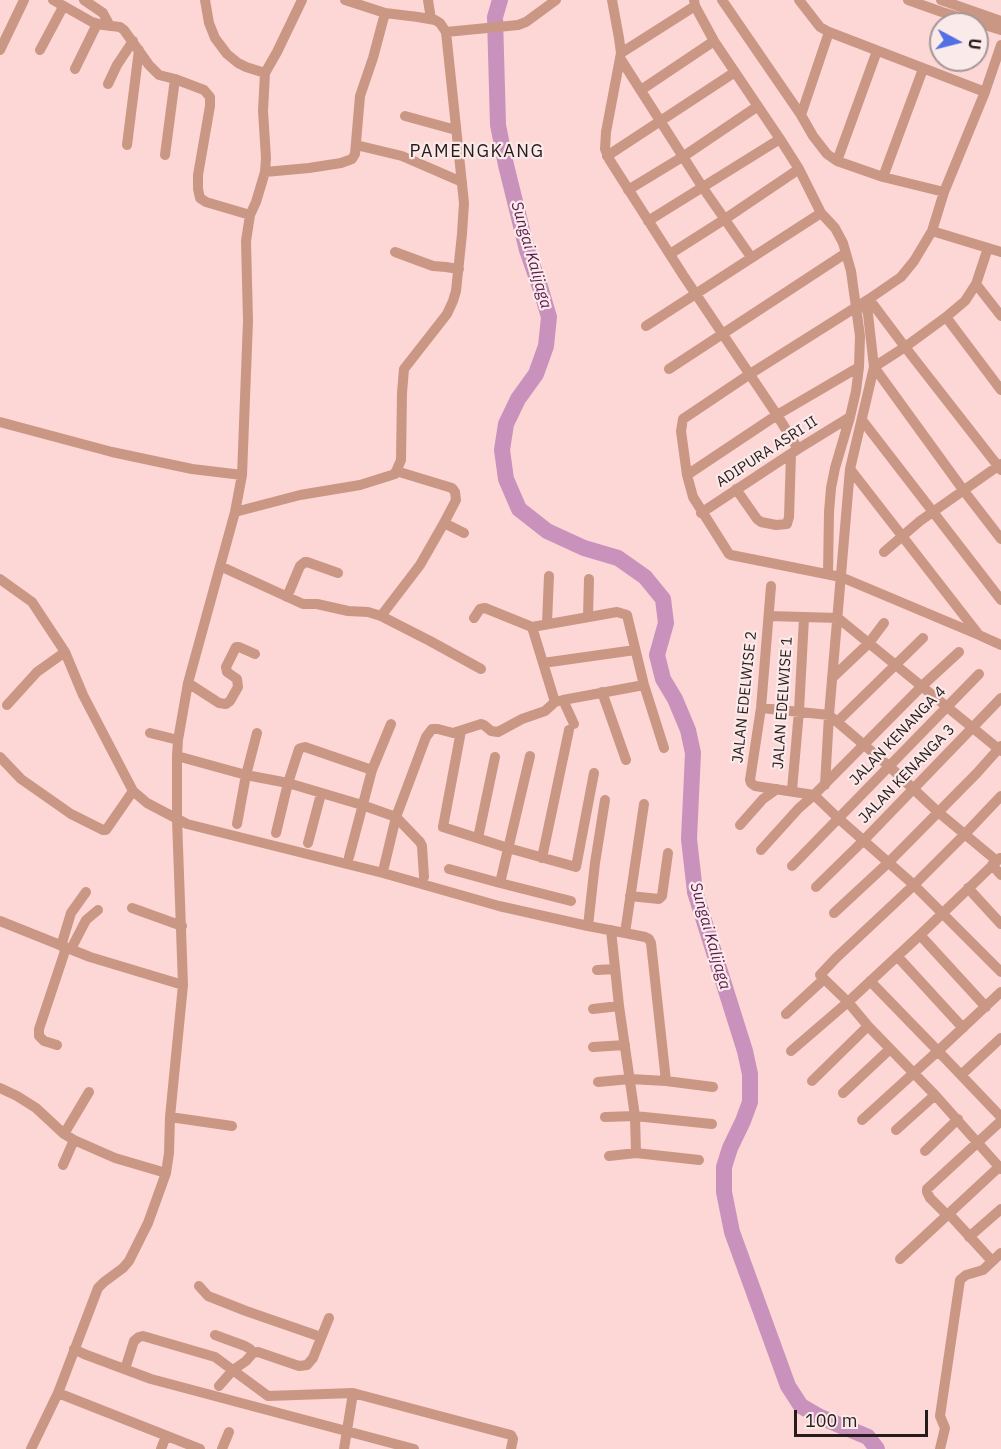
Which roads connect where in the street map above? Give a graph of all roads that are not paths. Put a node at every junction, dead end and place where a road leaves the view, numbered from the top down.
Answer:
1 (24, 0) edge
2 (53, 0) edge
3 (205, 0) edge
4 (302, 0) edge
5 (345, 0) edge
6 (428, 0) edge
7 (556, 0) edge
8 (612, 0) edge
9 (722, 0) edge
10 (799, 0) edge
11 (908, 0) edge
12 (941, 0) edge
13 (92, 2) edge
14 (694, 3) edge
15 (63, 7) junction
16 (385, 13) junction
17 (431, 19) junction
18 (1001, 21) edge
19 (98, 24) junction
20 (110, 26) junction
21 (1001, 30) edge
22 (446, 32) junction
23 (829, 32) junction
24 (714, 41) junction
25 (1001, 45) edge
26 (136, 46) junction
27 (40, 50) dead end
28 (0, 51) edge
29 (877, 51) junction
30 (621, 56) junction
31 (75, 69) dead end
32 (923, 69) junction
33 (735, 72) junction
34 (265, 73) junction
35 (175, 79) junction
36 (108, 84) dead end
37 (641, 90) junction
38 (985, 92) junction
39 (758, 106) junction
40 (801, 115) junction
41 (405, 116) dead end
42 (660, 120) junction
43 (456, 130) junction
44 (780, 140) junction
45 (127, 145) dead end
46 (356, 145) junction
47 (165, 155) dead end
48 (607, 156) junction
49 (684, 156) junction
50 (837, 161) junction
51 (799, 169) junction
52 (265, 172) junction
53 (883, 177) junction
54 (462, 182) junction
55 (703, 188) junction
56 (628, 190) junction
57 (944, 192) junction
58 (253, 209) junction
59 (821, 213) junction
60 (725, 219) junction
61 (648, 221) junction
62 (932, 231) junction
63 (988, 248) junction
64 (395, 252) dead end
65 (1001, 252) edge
66 (846, 253) junction
67 (670, 254) junction
68 (751, 257) junction
69 (459, 269) junction
70 (976, 284) junction
71 (696, 293) junction
72 (863, 302) junction
73 (1001, 316) edge
74 (946, 317) junction
75 (646, 326) dead end
76 (724, 334) junction
77 (905, 347) junction
78 (858, 367) junction
79 (874, 367) junction
80 (669, 369) dead end
81 (750, 374) junction
82 (1001, 390) edge
83 (777, 415) junction
84 (850, 417) junction
85 (862, 420) junction
86 (0, 422) edge
87 (795, 451) junction
88 (1000, 467) edge
89 (850, 468) junction
90 (396, 471) junction
91 (242, 475) junction
92 (687, 475) junction
93 (736, 489) junction
94 (964, 492) junction
95 (235, 512) junction
96 (934, 512) junction
97 (701, 513) junction
98 (444, 523) junction
99 (464, 533) dead end
100 (902, 536) junction
101 (1001, 539) edge
102 (884, 552) dead end
103 (220, 566) junction
104 (338, 573) dead end
105 (828, 574) junction
106 (549, 576) dead end
107 (841, 577) junction
108 (0, 579) edge
109 (589, 579) dead end
110 (771, 586) dead end
111 (287, 597) junction
112 (1001, 600) edge
113 (381, 616) junction
114 (769, 616) junction
115 (588, 617) junction
116 (474, 618) dead end
117 (804, 618) junction
118 (838, 618) junction
119 (547, 623) junction
120 (884, 623) dead end
121 (532, 627) junction
122 (979, 635) junction
123 (923, 638) dead end
124 (869, 643) junction
125 (1001, 645) edge
126 (635, 650) junction
127 (65, 652) junction
128 (959, 652) dead end
129 (255, 654) dead end
130 (543, 663) junction
131 (896, 664) junction
132 (481, 669) dead end
133 (979, 674) dead end
134 (832, 678) junction
135 (188, 683) junction
136 (644, 685) junction
137 (922, 686) junction
138 (602, 692) junction
139 (1001, 698) edge
140 (559, 701) junction
141 (7, 705) dead end
142 (947, 707) junction
143 (761, 708) junction
144 (799, 711) junction
145 (833, 718) junction
146 (391, 724) dead end
147 (972, 728) junction
148 (461, 731) junction
149 (150, 733) dead end
150 (257, 733) dead end
151 (178, 740) junction
152 (864, 745) junction
153 (664, 748) dead end
154 (1000, 749) edge
155 (177, 756) junction
156 (530, 756) dead end
157 (0, 757) edge
158 (495, 757) dead end
159 (626, 760) dead end
160 (890, 766) junction
161 (372, 770) junction
162 (594, 772) dead end
163 (246, 775) junction
164 (288, 783) junction
165 (825, 785) junction
166 (914, 788) junction
167 (777, 789) junction
168 (792, 790) junction
169 (133, 791) junction
170 (321, 794) junction
171 (814, 795) junction
172 (1001, 796) edge
173 (605, 800) dead end
174 (644, 804) dead end
175 (362, 805) junction
176 (938, 812) junction
177 (396, 817) junction
178 (838, 818) junction
179 (177, 819) junction
180 (237, 824) dead end
181 (740, 825) dead end
182 (276, 833) dead end
183 (965, 834) junction
184 (478, 838) junction
185 (864, 840) junction
186 (308, 843) dead end
187 (508, 848) junction
188 (761, 850) dead end
189 (668, 853) dead end
190 (349, 857) dead end
191 (543, 858) junction
192 (997, 861) edge
193 (889, 862) junction
194 (792, 866) dead end
195 (384, 867) dead end
196 (449, 869) dead end
197 (1001, 875) edge
198 (424, 877) dead end
199 (500, 883) junction
200 (914, 885) junction
201 (816, 887) dead end
202 (968, 888) junction
203 (86, 892) dead end
204 (630, 896) junction
205 (571, 901) dead end
206 (132, 908) dead end
207 (98, 910) dead end
208 (834, 913) dead end
209 (943, 913) junction
210 (0, 921) edge
211 (1001, 924) edge
212 (182, 926) junction
213 (588, 926) junction
214 (610, 930) junction
215 (625, 933) junction
216 (920, 935) junction
217 (66, 948) junction
218 (897, 956) junction
219 (615, 969) junction
220 (597, 970) dead end
221 (1001, 972) edge
222 (824, 979) junction
223 (870, 981) junction
224 (183, 986) junction
225 (1001, 992) edge
226 (848, 1002) junction
227 (619, 1006) junction
228 (986, 1006) junction
229 (593, 1009) dead end
230 (786, 1014) dead end
231 (868, 1026) junction
232 (963, 1028) junction
233 (1001, 1038) edge
234 (57, 1045) dead end
235 (625, 1045) junction
236 (593, 1047) dead end
237 (890, 1049) junction
238 (791, 1051) dead end
239 (938, 1051) junction
240 (914, 1073) junction
241 (961, 1075) junction
242 (630, 1079) junction
243 (666, 1081) junction
244 (812, 1081) dead end
245 (598, 1082) dead end
246 (713, 1087) dead end
247 (0, 1088) edge
248 (89, 1092) dead end
249 (843, 1093) dead end
250 (935, 1095) junction
251 (635, 1116) junction
252 (170, 1117) junction
253 (605, 1117) dead end
254 (958, 1119) junction
255 (1001, 1119) edge
256 (862, 1120) dead end
257 (712, 1124) dead end
258 (232, 1126) dead end
259 (896, 1130) dead end
260 (63, 1134) junction
261 (74, 1140) junction
262 (978, 1143) junction
263 (925, 1151) dead end
264 (636, 1153) junction
265 (609, 1156) dead end
266 (699, 1160) dead end
267 (63, 1165) dead end
268 (1000, 1168) edge
269 (166, 1173) junction
270 (1001, 1209) edge
271 (948, 1214) junction
272 (969, 1237) junction
273 (997, 1257) edge
274 (900, 1259) dead end
275 (199, 1286) dead end
276 (329, 1318) dead end
277 (215, 1335) dead end
278 (321, 1337) junction
279 (74, 1349) junction
280 (253, 1353) junction
281 (228, 1366) junction
282 (125, 1369) junction
283 (218, 1391) junction
284 (58, 1393) junction
285 (353, 1393) junction
286 (268, 1396) junction
287 (267, 1409) junction
288 (348, 1431) junction
289 (229, 1432) dead end
290 (165, 1436) junction
291 (31, 1449) edge
292 (161, 1449) edge
293 (200, 1449) edge
294 (222, 1449) edge
295 (344, 1449) edge
296 (414, 1449) edge
297 (511, 1449) edge
298 (940, 1449) edge

1 - 28 street
2 - 15 street
3 - 34 street
4 - 34 street
5 - 16 street
6 - 17 street
7 - 22 street
8 - 30 street
9 - 40 street
10 - 23 street
11 - 21 street
12 - 18 street
13 - 20 street
14 - 24 street
14 - 30 street
15 - 19 street
15 - 27 street
16 - 17 street
16 - 46 street
17 - 22 street
19 - 20 street
19 - 31 street
20 - 26 street
22 - 43 street
23 - 29 street
23 - 40 street
24 - 33 street
24 - 37 street
25 - 38 street
26 - 35 street
26 - 36 street
26 - 45 street
29 - 32 street
29 - 50 street
30 - 37 street
30 - 48 street
32 - 38 street
32 - 53 street
33 - 39 street
33 - 42 street
34 - 52 street
35 - 47 street
35 - 58 street
37 - 42 street
38 - 57 street
39 - 44 street
39 - 49 street
40 - 50 street
41 - 43 street
42 - 48 street
42 - 49 street
43 - 54 street
44 - 51 street
44 - 55 street
46 - 52 street
46 - 54 street
48 - 56 street
49 - 55 street
49 - 56 street
50 - 53 street
51 - 59 street
51 - 60 street
52 - 58 street
53 - 57 street
54 - 69 street
55 - 60 street
55 - 61 street
56 - 61 street
57 - 62 street
58 - 91 street
59 - 66 street
59 - 68 street
60 - 67 street
60 - 68 street
61 - 67 street
62 - 63 street
62 - 72 street
63 - 65 street
63 - 70 street
64 - 69 street
66 - 72 street
66 - 76 street
67 - 71 street
68 - 71 street
69 - 90 street
70 - 73 street
70 - 74 street
71 - 75 street
71 - 76 street
72 - 77 street
72 - 78 street
72 - 79 street
72 - 81 street
74 - 77 street
74 - 82 street
76 - 80 street
76 - 81 street
77 - 79 street
77 - 88 street
78 - 83 street
78 - 84 street
79 - 85 street
79 - 94 street
81 - 83 street
81 - 92 street
83 - 87 street
83 - 92 street
84 - 87 street, ADIPURA ASRI II
84 - 105 street
85 - 89 street
85 - 96 street
86 - 91 street
87 - 93 street, ADIPURA ASRI II
87 - 93 street
88 - 94 street
89 - 100 street
89 - 107 street
90 - 95 street
90 - 98 street
91 - 95 street
92 - 97 street
93 - 97 street, ADIPURA ASRI II
94 - 96 street
94 - 101 street
95 - 103 street
96 - 100 street
96 - 112 street
97 - 105 street
98 - 99 street
98 - 113 street
100 - 102 street
100 - 122 street
103 - 111 street
103 - 135 street
104 - 111 street
105 - 107 street
106 - 119 street
107 - 118 street
107 - 122 street
108 - 127 street
109 - 115 street
110 - 114 street, JALAN EDELWISE 2
111 - 113 street
113 - 132 street
114 - 117 street
114 - 143 street, JALAN EDELWISE 2
115 - 119 street
115 - 126 street
116 - 121 street
117 - 118 street
117 - 144 street, JALAN EDELWISE 1
118 - 124 street
118 - 134 street
119 - 121 street
120 - 124 street
121 - 130 street
122 - 125 street
123 - 131 street
124 - 131 street
124 - 134 street
126 - 130 street
126 - 136 street
127 - 141 street
127 - 169 street
128 - 137 street
129 - 135 street
130 - 140 street
131 - 137 street
131 - 145 street
133 - 142 street, JALAN KENANGA 4
134 - 145 street
135 - 151 street
136 - 138 street
136 - 153 street
137 - 142 street
137 - 152 street
138 - 140 street
138 - 159 street
139 - 147 street, JALAN KENANGA 3
140 - 148 street
140 - 191 street
142 - 147 street
142 - 160 street, JALAN KENANGA 4
143 - 144 street
143 - 167 street, JALAN EDELWISE 2
144 - 145 street
144 - 168 street, JALAN EDELWISE 1
145 - 152 street
145 - 165 street
146 - 161 street
147 - 154 street
147 - 166 street, JALAN KENANGA 3
148 - 177 street
148 - 184 street
149 - 151 street
150 - 163 street
151 - 155 street
152 - 160 street
152 - 165 street
154 - 176 street
155 - 163 street
155 - 179 street
156 - 187 street
157 - 169 street
158 - 184 street
160 - 166 street
160 - 178 street, JALAN KENANGA 4
161 - 164 street
161 - 175 street
162 - 191 street
163 - 164 street
163 - 180 street
164 - 170 street
164 - 182 street
165 - 171 street
166 - 176 street
166 - 185 street, JALAN KENANGA 3
167 - 168 street, JALAN EDELWISE 2
167 - 181 street
168 - 171 street, JALAN EDELWISE 2
169 - 179 street
170 - 175 street
170 - 186 street
171 - 178 street
171 - 188 street
172 - 183 street
173 - 213 street
174 - 204 street
175 - 177 street
175 - 190 street
176 - 183 street
176 - 193 street
177 - 195 street
177 - 198 street
178 - 185 street
178 - 194 street, JALAN KENANGA 4
179 - 212 street
179 - 213 street
183 - 192 street
183 - 200 street
184 - 187 street
185 - 193 street
185 - 201 street, JALAN KENANGA 3
187 - 191 street
187 - 199 street
189 - 204 street
192 - 197 street
192 - 202 street
193 - 200 street
193 - 208 street
196 - 199 street
199 - 205 street
200 - 209 street
200 - 222 street
202 - 209 street
202 - 211 street
203 - 217 street
204 - 215 street
206 - 212 street
207 - 217 street
209 - 216 street
209 - 221 street
210 - 217 street
212 - 224 street
213 - 214 street
214 - 215 street
214 - 219 street
215 - 243 street
216 - 218 street
216 - 228 street
217 - 224 street
217 - 234 street
218 - 223 street
218 - 232 street
219 - 220 street
219 - 227 street
222 - 226 street
222 - 230 street
223 - 226 street
223 - 239 street
224 - 252 street
225 - 228 street
226 - 231 street
226 - 238 street
227 - 229 street
227 - 235 street
228 - 232 street
231 - 237 street
231 - 244 street
232 - 239 street
233 - 241 street
235 - 236 street
235 - 242 street
237 - 240 street
237 - 249 street
239 - 240 street
239 - 241 street
240 - 250 street
240 - 256 street
241 - 255 street
242 - 243 street
242 - 245 street
242 - 251 street
243 - 246 street
247 - 260 street
248 - 260 street
250 - 254 street
250 - 259 street
251 - 253 street
251 - 257 street
251 - 264 street
252 - 258 street
252 - 269 street
254 - 262 street
254 - 263 street
255 - 262 street
260 - 261 street
261 - 267 street
261 - 269 street
262 - 268 street
262 - 271 street
264 - 265 street
264 - 266 street
268 - 271 street
269 - 279 street
270 - 272 street
271 - 272 street
271 - 274 street
272 - 273 street
273 - 298 street
275 - 278 street
276 - 278 street
277 - 280 street
278 - 280 street
279 - 282 street
279 - 284 street
280 - 281 street
281 - 282 street
281 - 283 street
281 - 286 street
282 - 283 street
283 - 287 street
284 - 290 street
284 - 291 street
285 - 286 street
285 - 288 street
285 - 297 street
286 - 287 street
287 - 288 street
288 - 295 street
288 - 296 street
289 - 294 street
290 - 292 street
290 - 293 street

